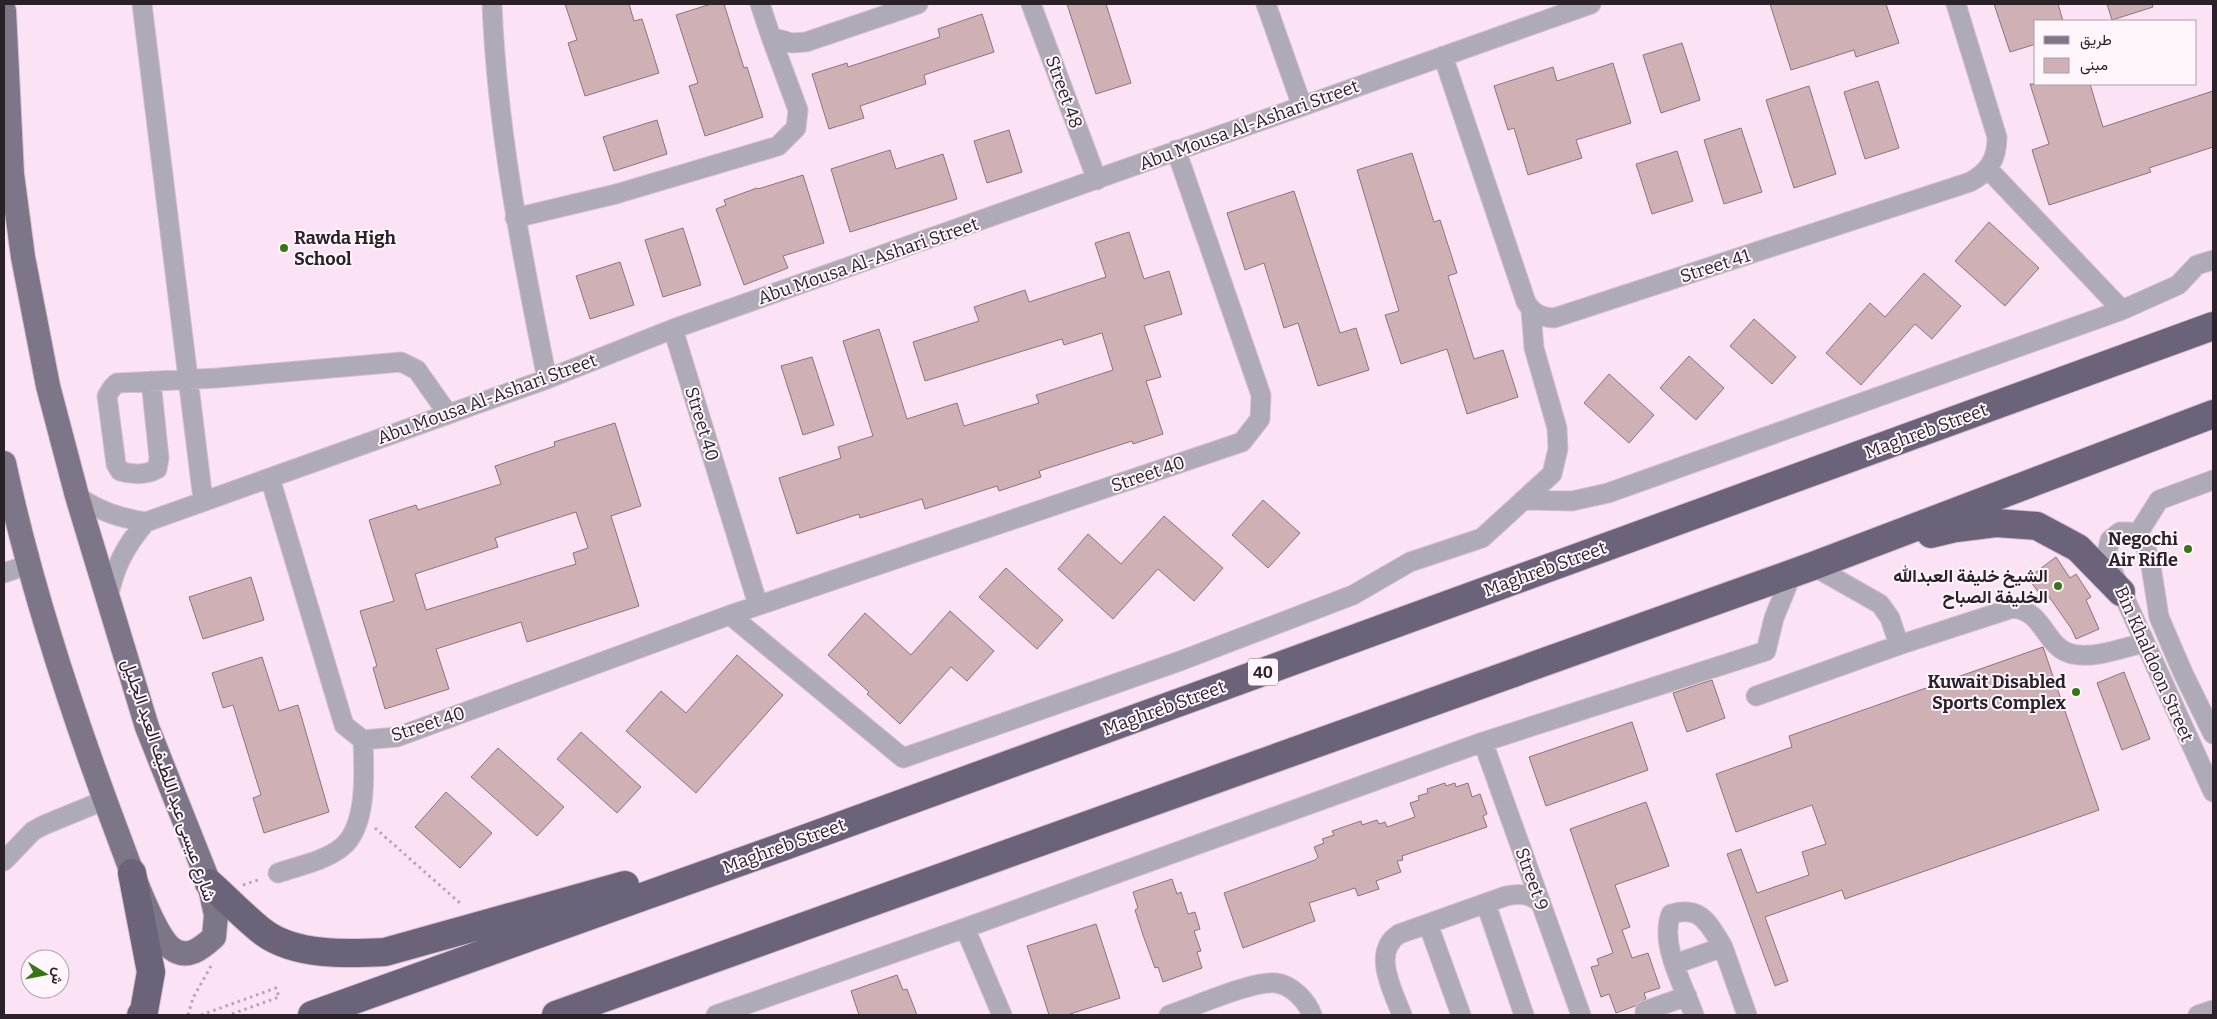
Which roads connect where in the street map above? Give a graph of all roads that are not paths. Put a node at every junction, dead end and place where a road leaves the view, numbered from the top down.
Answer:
1 (142, 4) edge
2 (492, 4) edge
3 (760, 4) edge
4 (918, 4) edge
5 (1032, 4) edge
6 (1266, 4) edge
7 (1591, 4) edge
8 (1956, 4) edge
9 (4, 11) edge
10 (771, 36) junction
11 (1443, 56) junction
12 (1302, 106) junction
13 (1176, 150) junction
14 (8, 165) edge
15 (1988, 169) junction
16 (1097, 180) junction
17 (515, 218) junction
18 (2213, 260) edge
19 (2122, 310) junction
20 (1531, 311) junction
21 (2213, 326) edge
22 (673, 330) junction
23 (189, 379) junction
24 (547, 379) junction
25 (151, 381) junction
26 (448, 414) junction
27 (2213, 414) edge
28 (2213, 431) edge
29 (2112, 451) junction
30 (4, 463) edge
31 (270, 478) junction
32 (2213, 480) edge
33 (77, 496) junction
34 (203, 500) junction
35 (1523, 500) junction
36 (146, 522) junction
37 (2137, 535) junction
38 (28, 565) junction
39 (1812, 566) junction
40 (4, 573) edge
41 (2121, 592) junction
42 (108, 599) junction
43 (758, 605) junction
44 (730, 614) junction
45 (2144, 643) junction
46 (1899, 645) junction
47 (1756, 696) dead end
48 (2213, 734) edge
49 (362, 740) junction
50 (1483, 742) junction
51 (2213, 792) edge
52 (105, 800) junction
53 (793, 842) junction
54 (4, 861) edge
55 (132, 873) junction
56 (278, 873) dead end
57 (209, 883) junction
58 (1541, 903) junction
59 (1486, 904) junction
60 (1428, 924) junction
61 (965, 928) junction
62 (1723, 947) junction
63 (1675, 964) junction
64 (680, 971) junction
65 (1687, 996) junction
66 (2213, 1010) edge
67 (1311, 1012) edge
68 (1397, 1012) edge
69 (141, 1015) edge
70 (312, 1015) edge
71 (556, 1015) edge
72 (575, 1015) edge
73 (716, 1015) edge
74 (1002, 1015) edge
75 (1169, 1015) edge
76 (1461, 1015) edge
77 (1524, 1015) edge
78 (1581, 1015) edge
79 (1645, 1015) edge
80 (1694, 1015) edge
81 (1747, 1015) edge
82 (2198, 1015) edge

1 - 23 street
2 - 17 street
3 - 10 street
4 - 10 street
5 - 16 street, Street 48
6 - 12 street
7 - 11 street, Abu Mousa Al-Ashari Street
8 - 15 street
9 - 14 main road, شارع عيسى عبد اللطيف العبد الجليل
10 - 17 street
11 - 12 street, Abu Mousa Al-Ashari Street
11 - 20 street
12 - 13 street, Abu Mousa Al-Ashari Street
13 - 16 street, Abu Mousa Al-Ashari Street
13 - 43 street, Street 40
14 - 33 main road, شارع عيسى عبد اللطيف العبد الجليل
15 - 19 street
15 - 20 street, Street 41
16 - 22 street, Abu Mousa Al-Ashari Street
17 - 24 street
18 - 19 street
19 - 35 street
20 - 35 street
21 - 53 highway, Maghreb Street / 40
22 - 24 street, Abu Mousa Al-Ashari Street
22 - 43 street, Street 40
23 - 25 street
23 - 26 street
23 - 34 street
24 - 26 street, Abu Mousa Al-Ashari Street
25 - 25 street
26 - 31 street, Abu Mousa Al-Ashari Street
27 - 29 highway
28 - 29 highway
29 - 39 highway
30 - 38 main road
31 - 34 street, Abu Mousa Al-Ashari Street
31 - 49 street
32 - 37 street
33 - 36 street
33 - 42 main road, شارع عيسى عبد اللطيف العبد الجليل
34 - 36 street, Abu Mousa Al-Ashari Street
35 - 44 street
36 - 42 street, Abu Mousa Al-Ashari Street
37 - 41 street, Bin Khaldoon Street
37 - 48 street, Bin Khaldoon Street
38 - 40 street
38 - 52 main road
39 - 41 highway
39 - 46 street
39 - 50 street
39 - 64 highway
41 - 45 street, Bin Khaldoon Street
42 - 57 main road, شارع عيسى عبد اللطيف العبد الجليل
43 - 44 street, Street 40
44 - 49 street, Street 40
45 - 46 street
45 - 51 street, Bin Khaldoon Street
46 - 47 street
49 - 56 street
50 - 58 street, Street 9
50 - 61 street
52 - 54 street
52 - 55 main road
53 - 57 highway
53 - 70 highway, Maghreb Street / 40
55 - 57 main road, شارع عيسى عبد اللطيف العبد الجليل
55 - 69 highway
58 - 59 street
58 - 78 street, Street 9
59 - 60 street
59 - 77 street
60 - 68 street
60 - 76 street
61 - 73 street
61 - 74 street
62 - 63 street
62 - 63 street
62 - 81 street
63 - 65 street
64 - 71 highway
64 - 72 main road
65 - 79 street
65 - 80 street
66 - 82 street
67 - 75 street

